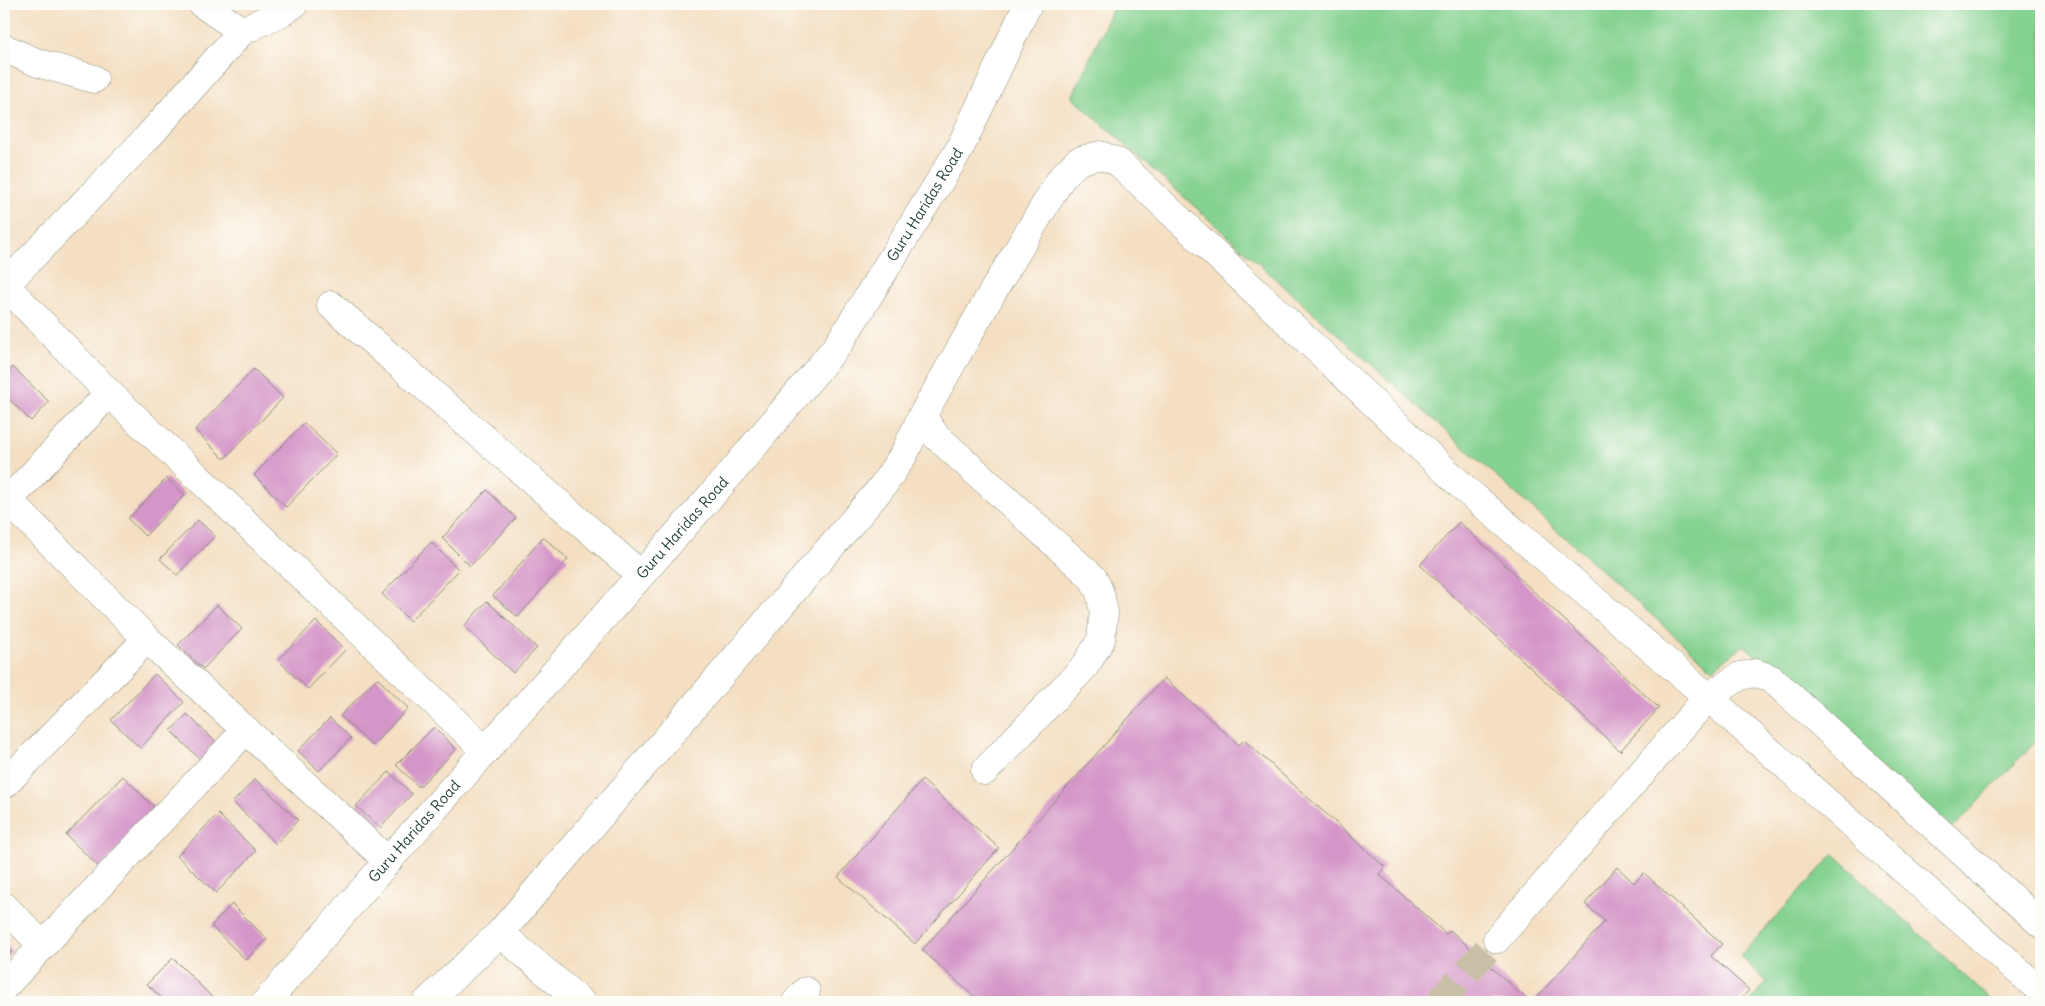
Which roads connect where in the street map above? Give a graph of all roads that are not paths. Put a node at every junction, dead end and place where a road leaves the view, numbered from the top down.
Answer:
1 (202, 4) edge
2 (294, 4) edge
3 (1028, 4) edge
4 (242, 31) junction
5 (4, 48) edge
6 (94, 79) dead end
7 (4, 285) edge
8 (331, 306) dead end
9 (109, 393) junction
10 (922, 416) junction
11 (6, 503) edge
12 (641, 575) junction
13 (147, 639) junction
14 (1708, 697) junction
15 (246, 730) junction
16 (486, 751) junction
17 (985, 770) dead end
18 (4, 785) edge
19 (388, 861) junction
20 (4, 906) edge
21 (2041, 924) edge
22 (500, 933) junction
23 (1497, 939) tunnel mouth
24 (42, 946) junction
25 (4, 987) edge
26 (2041, 991) edge
27 (266, 1002) edge
28 (429, 1002) edge
29 (581, 1002) edge

1 - 4 street
2 - 4 street
3 - 12 street, Guru Haridas Road
4 - 7 street
5 - 6 street
7 - 9 street
8 - 12 street
9 - 11 street
9 - 16 street
10 - 14 street
10 - 17 street
10 - 22 street
11 - 13 street
12 - 16 street, Guru Haridas Road
13 - 15 street
13 - 18 street
14 - 21 street
14 - 23 street
14 - 26 street
15 - 19 street
15 - 24 street
16 - 19 street, Guru Haridas Road
19 - 27 street, Guru Haridas Road
20 - 24 street
22 - 28 street
22 - 29 street
24 - 25 street

